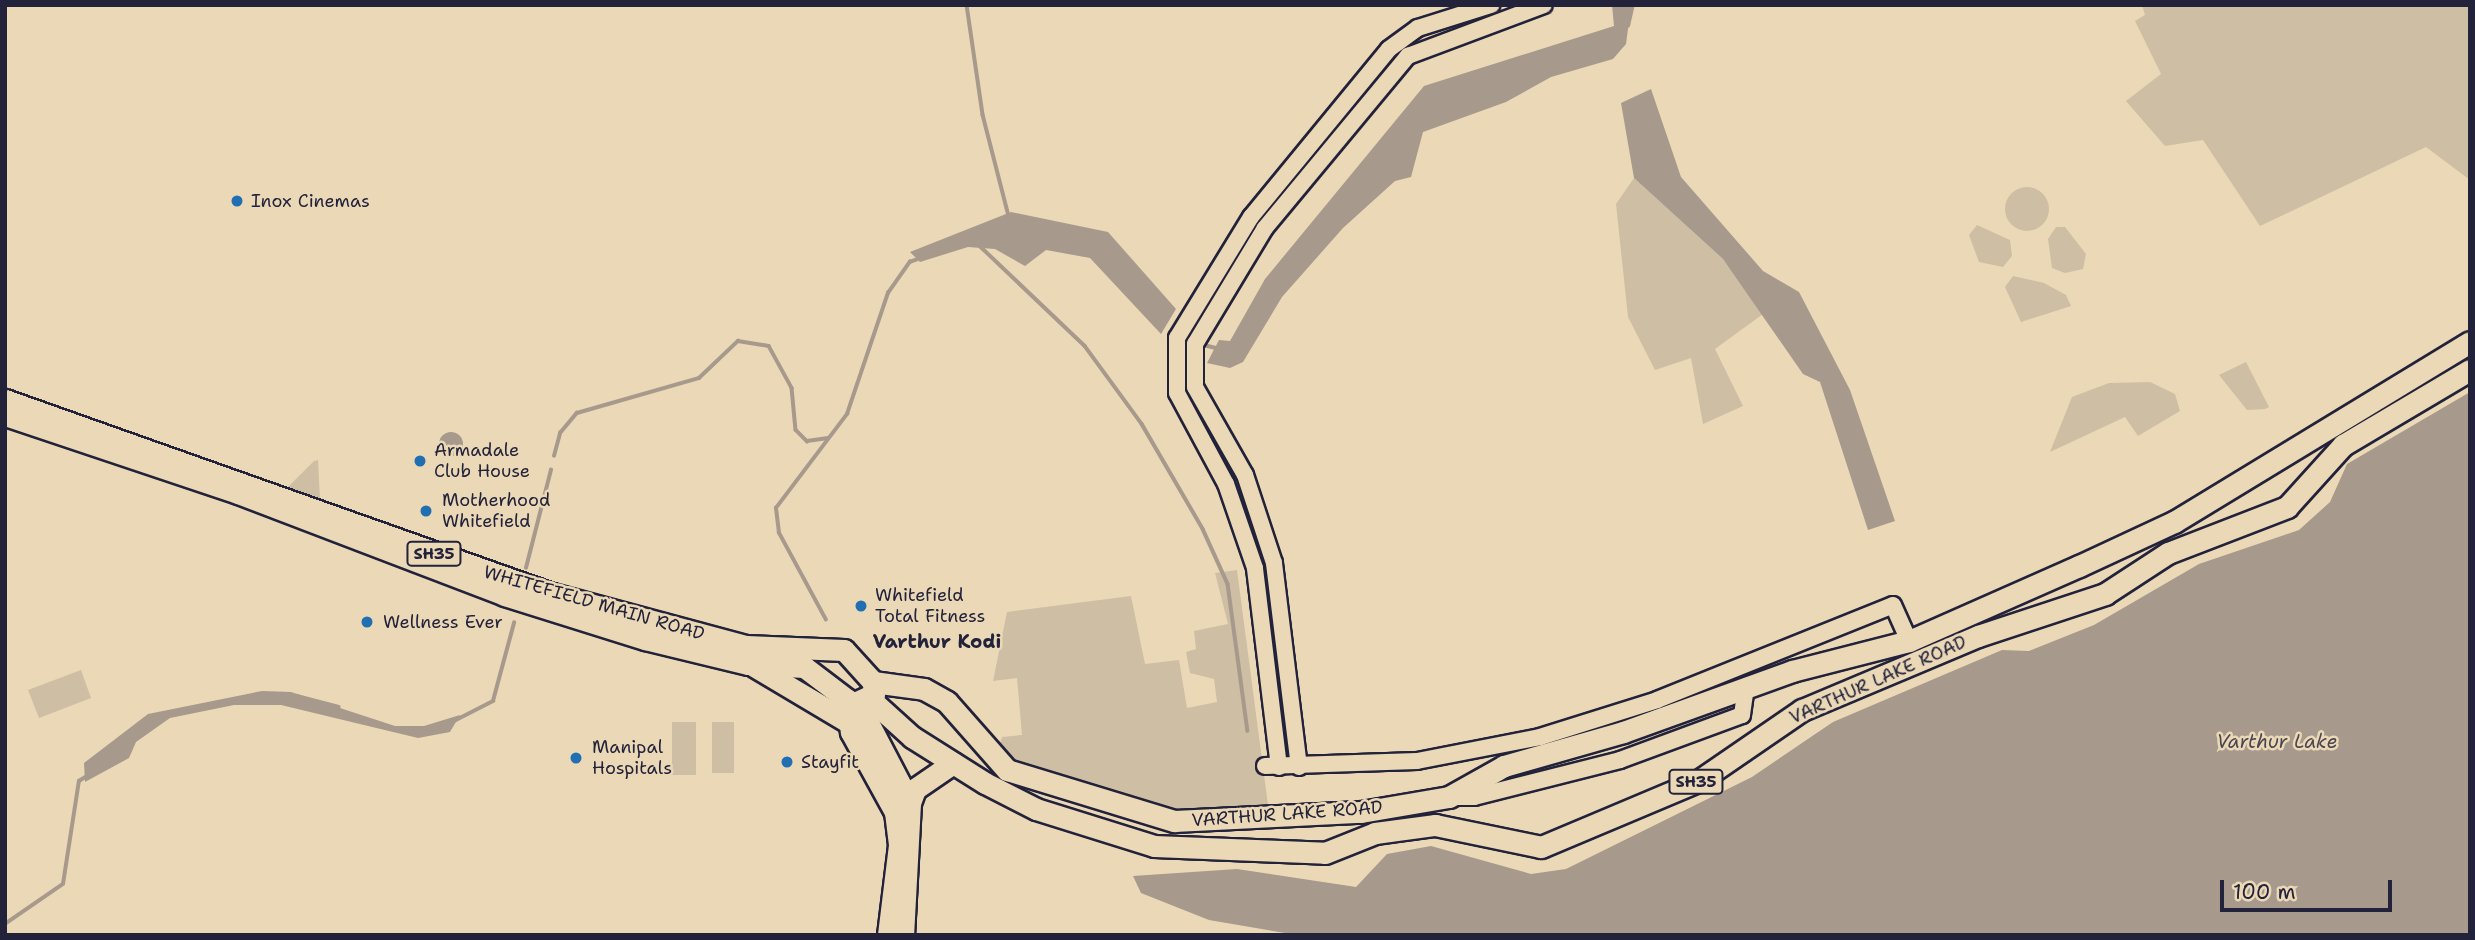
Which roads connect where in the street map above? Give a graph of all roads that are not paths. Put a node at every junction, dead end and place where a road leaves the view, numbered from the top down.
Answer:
1 (1491, 5) edge
2 (1544, 5) edge
3 (1217, 265) junction
4 (1233, 275) junction
5 (1183, 324) junction
6 (1200, 332) junction
7 (2470, 342) edge
8 (2470, 370) edge
9 (5, 400) edge
10 (5, 415) edge
11 (1278, 578) junction
12 (1258, 582) junction
13 (1909, 641) junction
14 (748, 663) junction
15 (1746, 688) junction
16 (858, 696) junction
17 (1500, 757) junction
18 (953, 763) junction
19 (1299, 767) junction
20 (1002, 779) junction
21 (1449, 797) junction
22 (910, 803) junction
23 (888, 935) edge
24 (903, 935) edge

1 - 3 street
2 - 4 street
3 - 4 street
3 - 5 street
4 - 6 street
5 - 6 street
5 - 12 street
6 - 11 street
7 - 13 main road, VARTHUR LAKE ROAD / SH35
8 - 20 main road, VARTHUR LAKE ROAD / SH35
9 - 16 main road, WHITEFIELD MAIN ROAD / SH35
10 - 14 main road, WHITEFIELD MAIN ROAD / SH35
11 - 12 street
11 - 19 street
12 - 19 street
13 - 15 main road, VARTHUR LAKE ROAD / SH35
13 - 17 street
14 - 16 main road
14 - 16 main road, WHITEFIELD MAIN ROAD / SH35
15 - 17 main road, VARTHUR LAKE ROAD / SH35
15 - 21 street, VARTHUR LAKE ROAD / SH35
16 - 18 main road, VARTHUR LAKE ROAD / SH35
16 - 20 main road, VARTHUR LAKE ROAD / SH35
16 - 22 main road
16 - 23 main road
17 - 19 street
17 - 21 main road, VARTHUR LAKE ROAD / SH35
18 - 20 main road, VARTHUR LAKE ROAD / SH35
18 - 22 main road
20 - 21 main road, VARTHUR LAKE ROAD / SH35
22 - 24 main road

